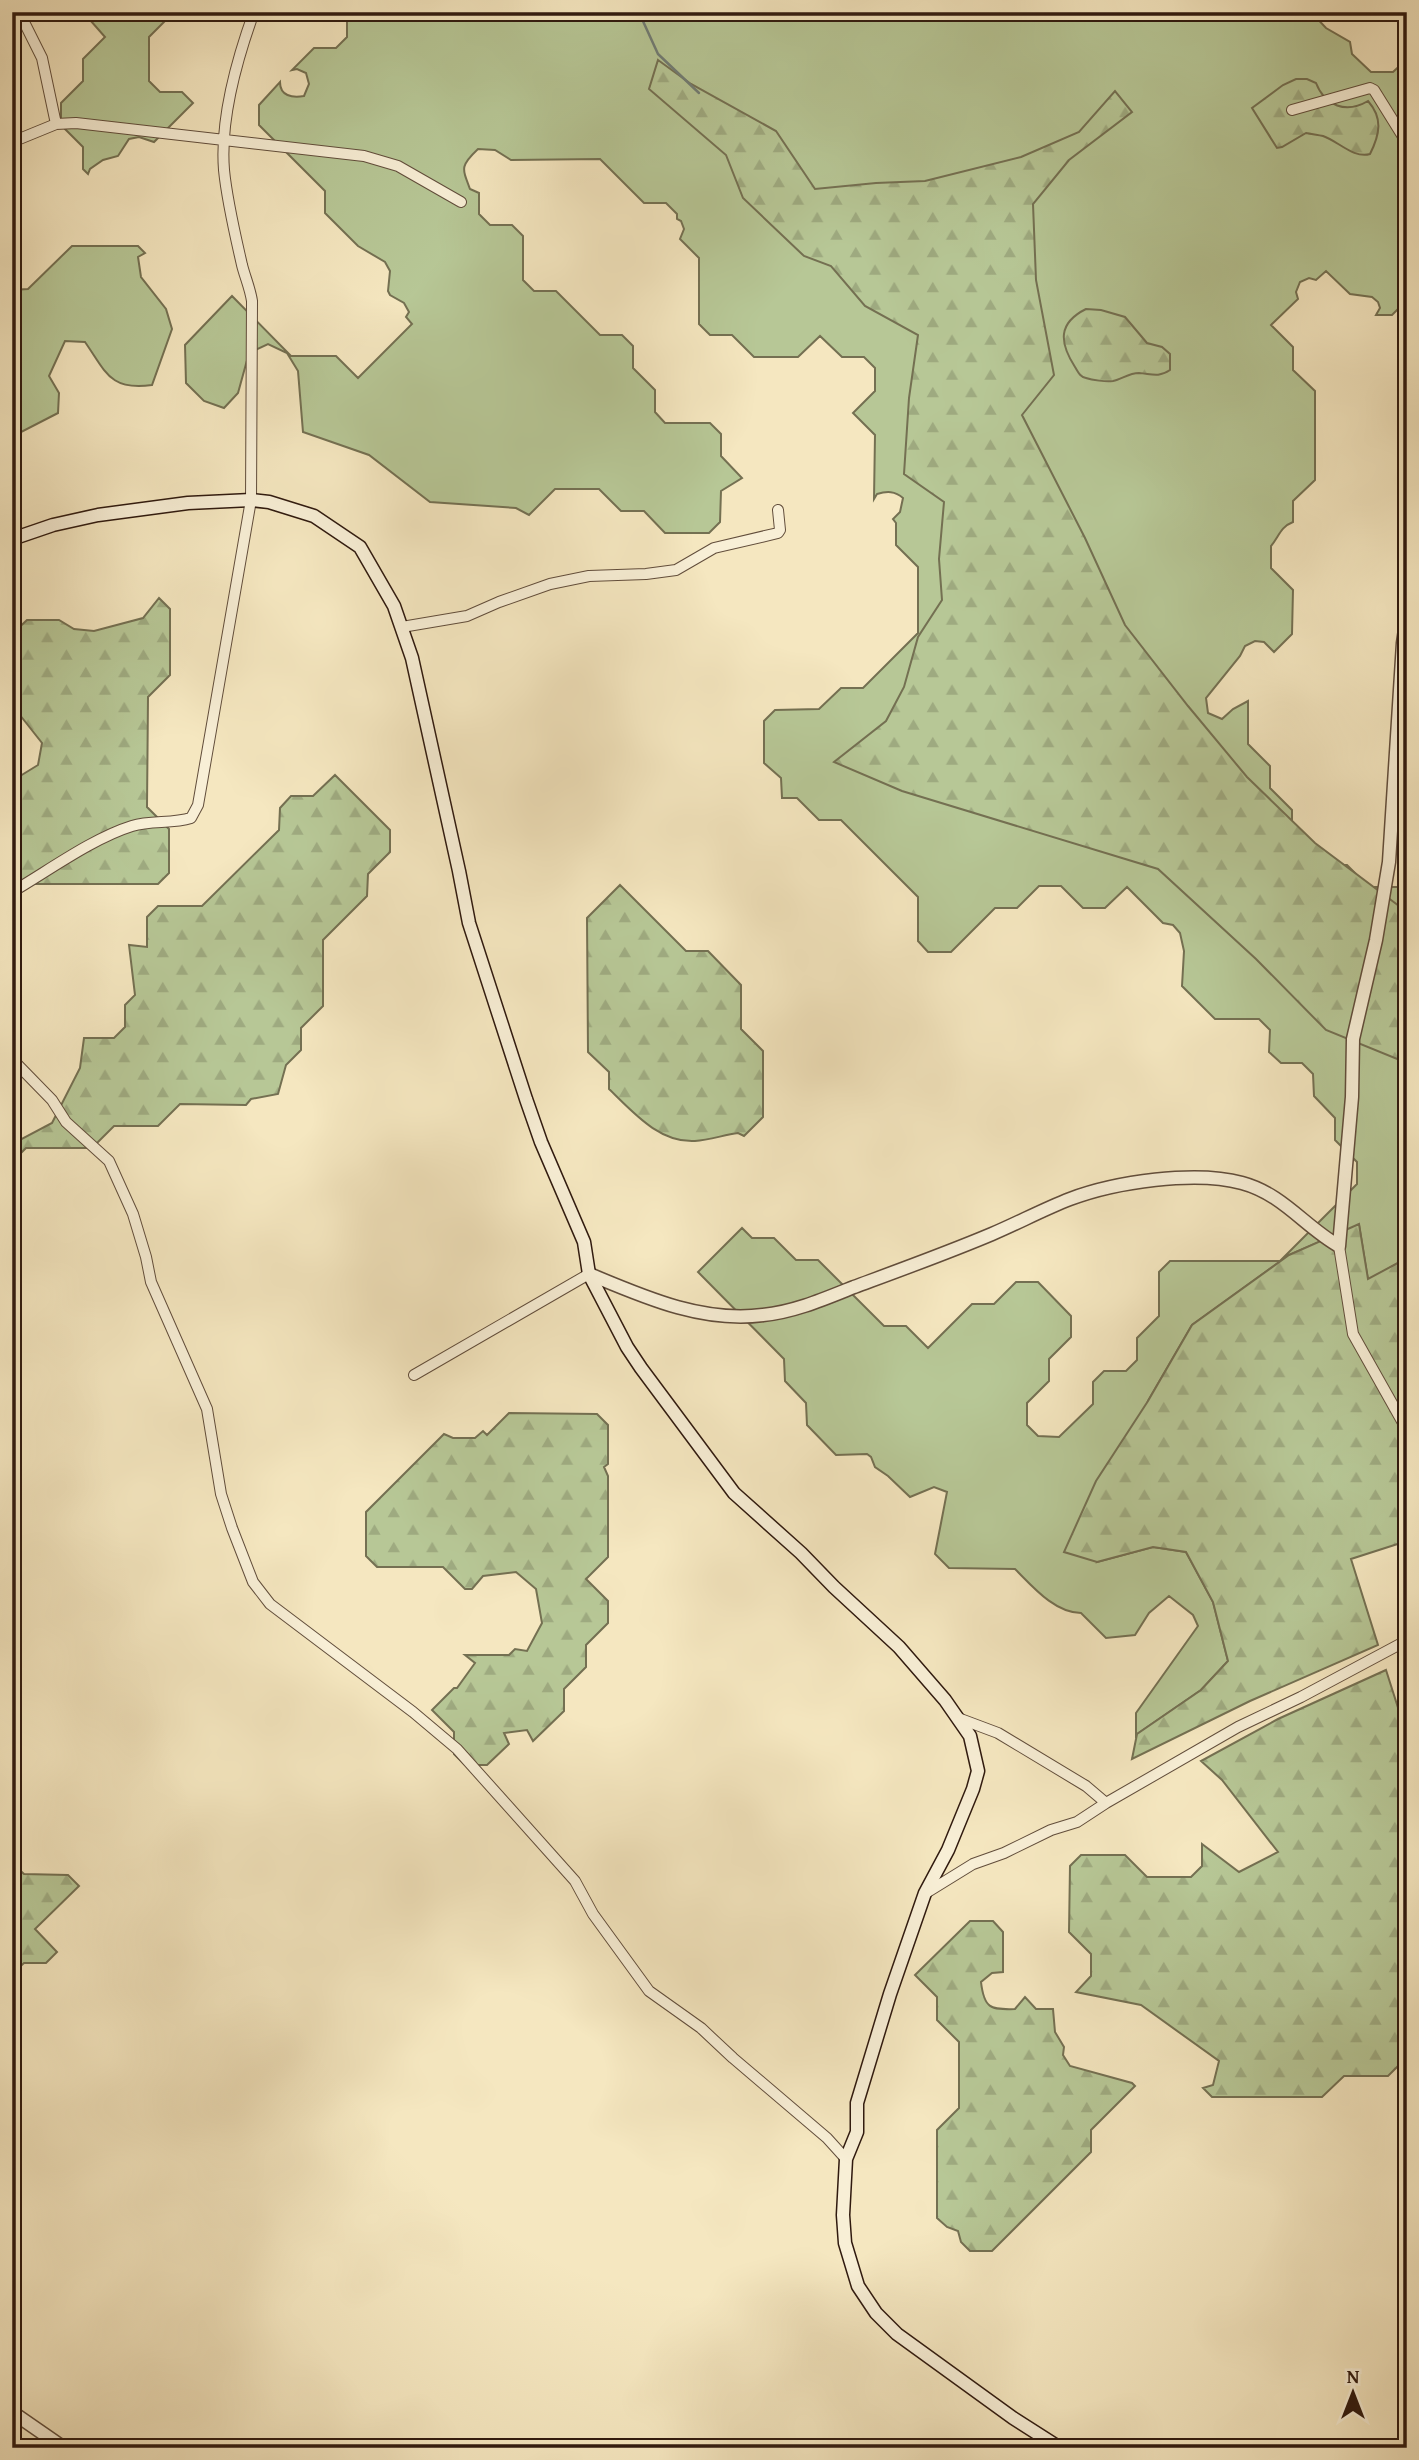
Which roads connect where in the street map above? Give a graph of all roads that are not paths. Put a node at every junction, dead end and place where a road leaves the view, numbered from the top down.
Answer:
1 (19, 12) edge
2 (254, 12) edge
3 (1292, 110) dead end
4 (56, 124) junction
5 (223, 139) junction
6 (12, 142) edge
7 (1407, 143) edge
8 (461, 202) dead end
9 (251, 500) junction
10 (778, 510) dead end
11 (12, 538) edge
12 (1407, 616) edge
13 (402, 627) junction
14 (12, 892) edge
15 (12, 1059) edge
16 (1339, 1246) junction
17 (589, 1274) junction
18 (414, 1375) dead end
19 (1407, 1430) edge
20 (1404, 1642) dead end
21 (958, 1718) junction
22 (1106, 1803) junction
23 (925, 1894) junction
24 (846, 2159) junction
25 (12, 2412) edge
26 (64, 2448) edge
27 (1060, 2448) edge

1 - 4 street
2 - 5 street
3 - 7 street
4 - 5 street
4 - 6 street
5 - 8 street
5 - 9 street
9 - 11 main road
9 - 13 main road
9 - 14 street
10 - 13 street
12 - 16 main road
13 - 17 main road
15 - 24 street
16 - 17 main road
16 - 19 street
17 - 18 street
17 - 21 main road
20 - 22 street
21 - 22 street
21 - 23 main road
22 - 23 street
23 - 24 main road
24 - 27 main road
25 - 26 main road

